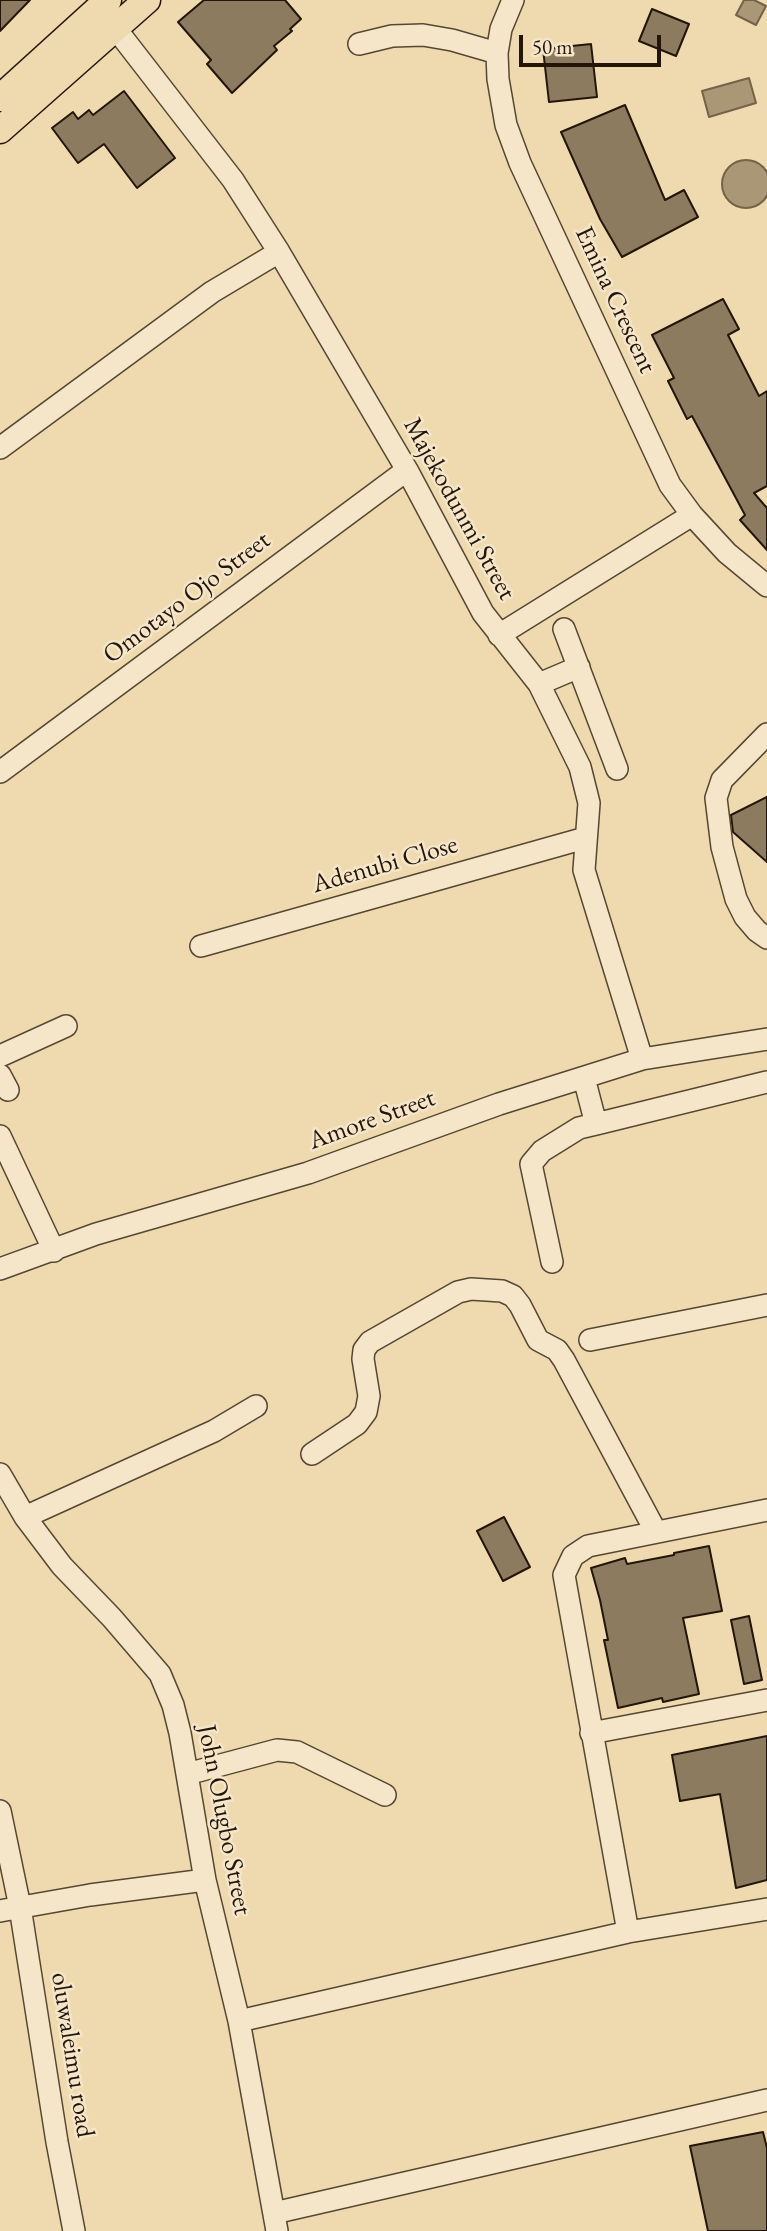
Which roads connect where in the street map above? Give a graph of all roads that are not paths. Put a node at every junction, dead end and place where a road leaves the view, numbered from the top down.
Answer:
1 (108, 0) edge
2 (147, 0) edge
3 (513, 0) edge
4 (116, 29) junction
5 (359, 44) dead end
6 (497, 53) junction
7 (0, 97) edge
8 (0, 130) edge
9 (279, 252) junction
10 (0, 448) edge
11 (407, 470) junction
12 (692, 515) junction
13 (767, 586) edge
14 (564, 629) dead end
15 (499, 635) junction
16 (579, 667) junction
17 (539, 684) junction
18 (767, 734) edge
19 (617, 769) dead end
20 (0, 772) edge
21 (585, 838) junction
22 (767, 938) edge
23 (201, 946) dead end
24 (66, 1026) dead end
25 (767, 1039) edge
26 (0, 1056) edge
27 (642, 1059) junction
28 (584, 1078) junction
29 (767, 1082) edge
30 (596, 1124) junction
31 (0, 1136) edge
32 (54, 1251) junction
33 (552, 1262) dead end
34 (0, 1269) edge
35 (767, 1305) edge
36 (590, 1340) dead end
37 (256, 1406) dead end
38 (312, 1454) dead end
39 (0, 1474) edge
40 (767, 1510) edge
41 (25, 1517) junction
42 (656, 1532) junction
43 (767, 1700) edge
44 (591, 1733) junction
45 (187, 1773) junction
46 (385, 1795) dead end
47 (0, 1811) edge
48 (205, 1880) junction
49 (10, 1909) edge
50 (767, 1909) edge
51 (628, 1932) junction
52 (239, 2021) junction
53 (767, 2100) edge
54 (275, 2222) edge
55 (74, 2231) edge

1 - 7 main road
2 - 4 main road
3 - 6 street, Emina Crescent
4 - 8 main road
4 - 9 street, Majekodunmi Street
5 - 6 street
6 - 12 street, Emina Crescent
9 - 10 street
9 - 11 street, Majekodunmi Street
11 - 15 street, Majekodunmi Street
11 - 20 street, Omotayo Ojo Street
12 - 13 street, Emina Crescent
12 - 15 street
14 - 16 street
15 - 17 street, Majekodunmi Street
16 - 17 street
16 - 19 street
17 - 21 street, Majekodunmi Street
18 - 22 street
21 - 23 street, Adenubi Close
21 - 27 street, Majekodunmi Street
24 - 26 street
25 - 27 street, Amore Street
27 - 28 street, Amore Street
28 - 30 street
28 - 32 street, Amore Street
29 - 30 street
30 - 33 street
31 - 32 street
32 - 34 street, Amore Street
35 - 36 street
37 - 41 street
38 - 42 street
39 - 41 street, John Olugbo Street
40 - 42 street
41 - 45 street, John Olugbo Street
42 - 44 street
43 - 44 street
44 - 51 street
45 - 46 street
45 - 48 street, John Olugbo Street
47 - 49 street, oluwaleimu road
48 - 49 street
48 - 52 street, John Olugbo Street
49 - 55 street, oluwaleimu road
50 - 51 street
51 - 52 street
52 - 54 street, John Olugbo Street
53 - 54 street

